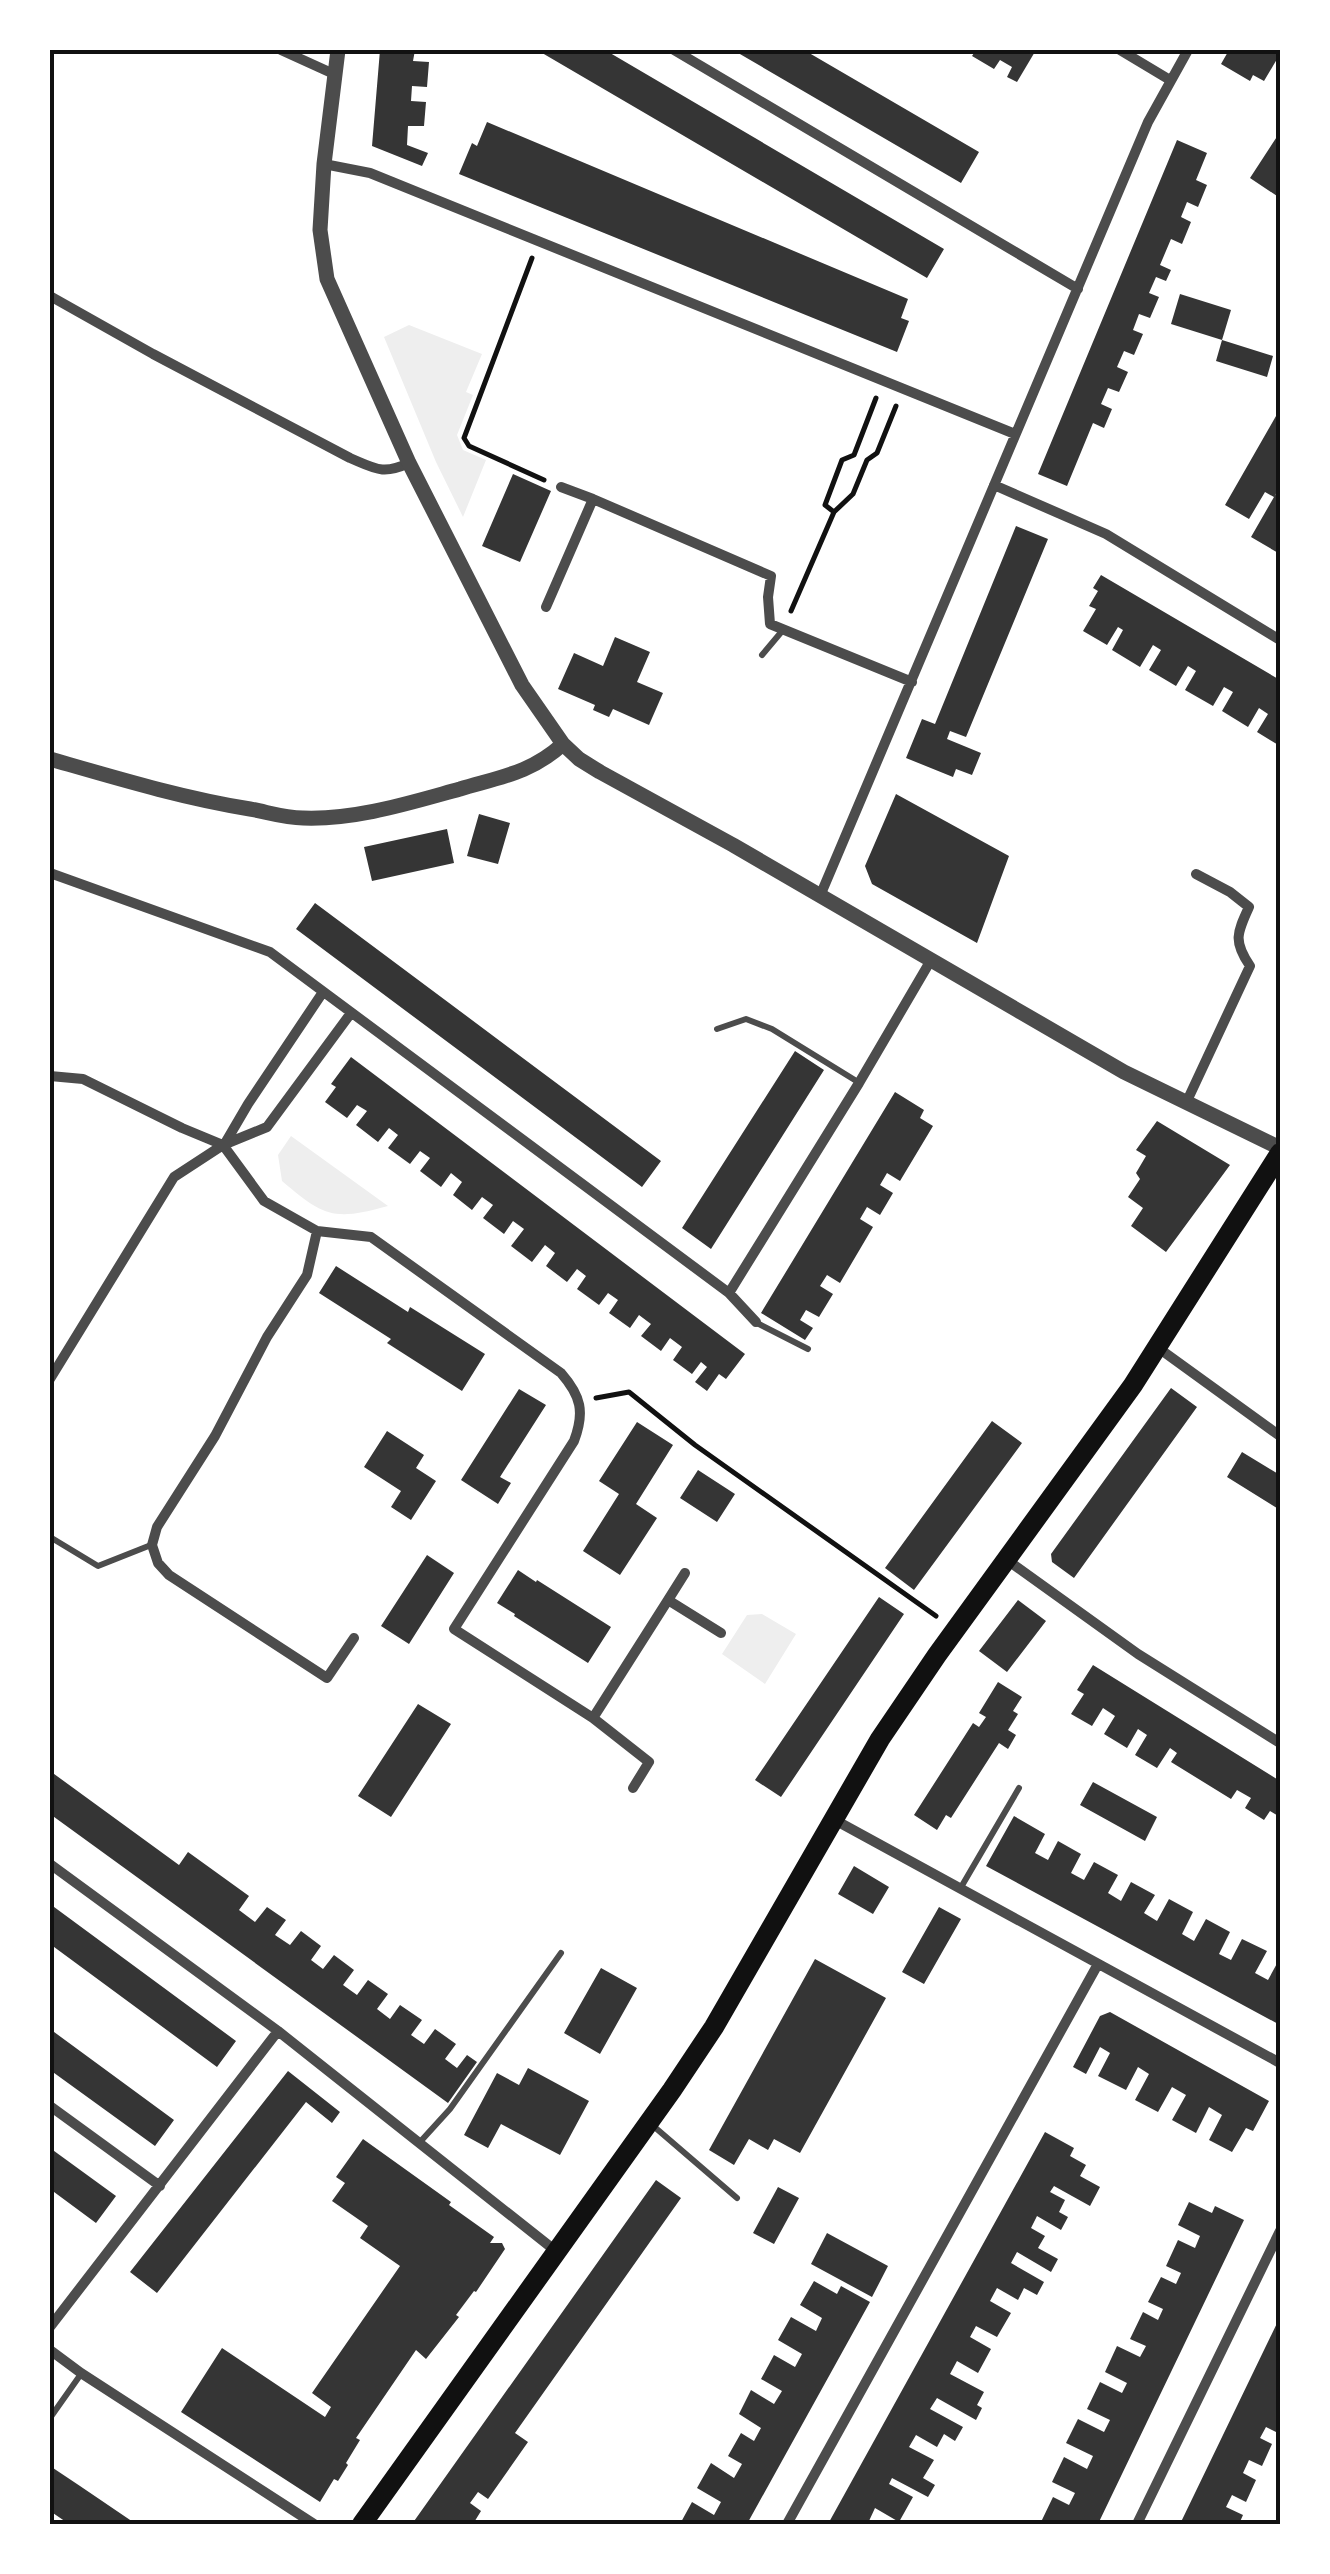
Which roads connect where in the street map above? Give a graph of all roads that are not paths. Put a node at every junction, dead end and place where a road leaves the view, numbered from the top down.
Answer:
1 (281, 50) edge
2 (338, 50) edge
3 (674, 50) edge
4 (1120, 50) edge
5 (1188, 50) edge
6 (336, 74) junction
7 (1170, 80) junction
8 (324, 164) junction
9 (1078, 289) junction
10 (50, 296) edge
11 (1015, 434) junction
12 (410, 463) junction
13 (994, 485) junction
14 (561, 487) road end
15 (594, 499) junction
16 (546, 607) dead end
17 (784, 629) junction
18 (1280, 640) edge
19 (762, 654) dead end
20 (912, 682) junction
21 (563, 744) junction
22 (50, 759) edge
23 (50, 873) edge
24 (1196, 874) dead end
25 (820, 896) junction
26 (930, 960) junction
27 (324, 992) junction
28 (351, 1012) junction
29 (717, 1029) dead end
30 (50, 1076) edge
31 (859, 1083) junction
32 (1187, 1101) junction
33 (223, 1146) junction
34 (1280, 1151) edge
35 (317, 1231) junction
36 (729, 1293) junction
37 (756, 1322) joint
38 (1157, 1347) junction
39 (808, 1349) dead end
40 (50, 1380) edge
41 (1280, 1436) edge
42 (50, 1536) edge
43 (152, 1544) junction
44 (1006, 1560) junction
45 (685, 1573) dead end
46 (668, 1600) junction
47 (721, 1632) dead end
48 (354, 1638) dead end
49 (593, 1718) junction
50 (1280, 1743) edge
51 (633, 1788) dead end
52 (1019, 1788) dead end
53 (833, 1818) junction
54 (50, 1864) edge
55 (960, 1888) junction
56 (561, 1954) dead end
57 (1098, 1964) junction
58 (278, 2031) junction
59 (1280, 2063) edge
60 (50, 2106) edge
61 (650, 2123) junction
62 (420, 2142) junction
63 (160, 2186) junction
64 (737, 2198) dead end
65 (1280, 2230) edge
66 (557, 2252) junction
67 (50, 2327) edge
68 (50, 2350) edge
69 (81, 2373) junction
70 (50, 2418) edge
71 (314, 2524) edge
72 (362, 2524) edge
73 (787, 2524) edge
74 (1137, 2524) edge

1 - 6 street
2 - 6 street
3 - 9 street
4 - 7 street
5 - 7 street
6 - 8 street
7 - 9 street
8 - 11 street
8 - 12 street
9 - 11 street
10 - 12 street
11 - 13 street
12 - 21 street
13 - 18 street
13 - 20 street
14 - 15 street
15 - 16 street
15 - 17 street
17 - 19 lane
17 - 20 street
20 - 25 street
21 - 22 street
21 - 25 street
23 - 27 street
24 - 32 street
25 - 26 street
26 - 31 street
26 - 32 street
27 - 28 street
27 - 33 street
28 - 33 street
28 - 36 street
29 - 31 lane
30 - 33 street
31 - 36 street
32 - 34 street
33 - 35 street
33 - 40 street
34 - 38 main road
35 - 43 street
35 - 49 street
36 - 37 street
37 - 39 lane
38 - 41 street
38 - 44 main road
42 - 43 lane
43 - 48 street
44 - 50 street
44 - 53 main road
45 - 46 street
46 - 47 street
46 - 49 street
49 - 51 street
52 - 55 lane
53 - 55 street
53 - 61 main road
54 - 58 street
55 - 57 street
56 - 62 lane
57 - 59 street
57 - 73 street
58 - 62 street
58 - 63 street
60 - 63 street
61 - 64 lane
61 - 66 main road
62 - 66 street
63 - 67 street
65 - 74 street
66 - 72 main road
68 - 69 street
69 - 70 lane
69 - 71 street

